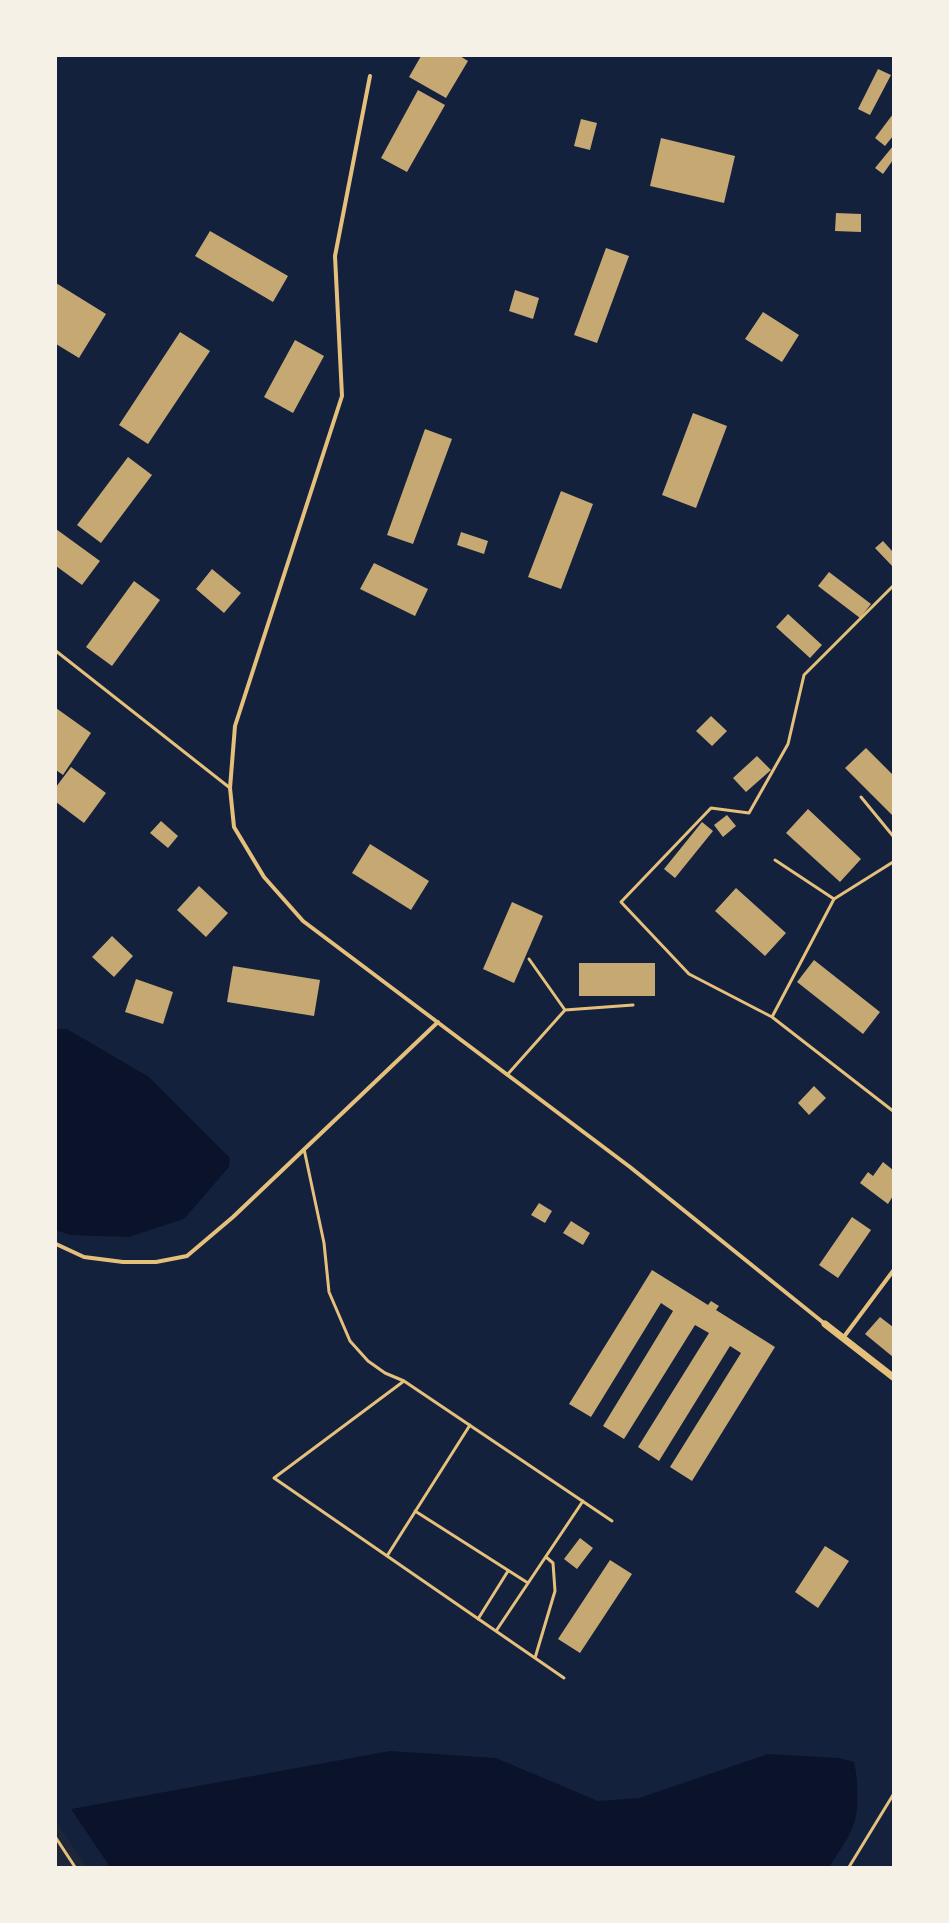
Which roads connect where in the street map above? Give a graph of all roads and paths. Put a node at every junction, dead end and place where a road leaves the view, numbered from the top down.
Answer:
1 (370, 76) dead end
2 (893, 586) edge
3 (56, 651) edge
4 (230, 788) junction
5 (861, 797) dead end
6 (893, 836) edge
7 (775, 860) dead end
8 (893, 862) edge
9 (834, 899) junction
10 (529, 960) dead end
11 (633, 1005) dead end
12 (565, 1010) junction
13 (772, 1017) junction
14 (438, 1022) junction
15 (507, 1075) junction
16 (893, 1111) edge
17 (304, 1149) junction
18 (56, 1244) edge
19 (893, 1271) edge
20 (825, 1324) joint
21 (843, 1339) junction
22 (893, 1377) edge
23 (404, 1381) junction
24 (470, 1425) junction
25 (583, 1501) junction
26 (415, 1512) junction
27 (612, 1521) dead end
28 (387, 1556) junction
29 (546, 1557) junction
30 (508, 1571) junction
31 (528, 1583) junction
32 (478, 1619) junction
33 (496, 1631) junction
34 (535, 1658) junction
35 (564, 1678) dead end
36 (893, 1795) edge
37 (56, 1838) edge
38 (75, 1867) edge
39 (849, 1867) edge

1 - 4 street
2 - 13 lane
3 - 4 lane
4 - 14 street
5 - 6 lane
7 - 9 lane
8 - 9 lane
9 - 13 lane
10 - 12 lane
11 - 12 lane
12 - 15 lane
13 - 16 lane
14 - 15 street
14 - 17 street
15 - 20 street
17 - 18 street
17 - 23 lane
19 - 21 street
20 - 21 street
21 - 22 street
23 - 24 lane
23 - 28 lane
24 - 25 lane
24 - 26 lane
25 - 27 lane
25 - 29 lane
26 - 28 lane
26 - 30 lane
28 - 32 lane
29 - 31 lane
29 - 34 lane
30 - 31 lane
30 - 32 lane
31 - 33 lane
32 - 33 lane
33 - 34 lane
34 - 35 lane
36 - 39 lane
37 - 38 lane

